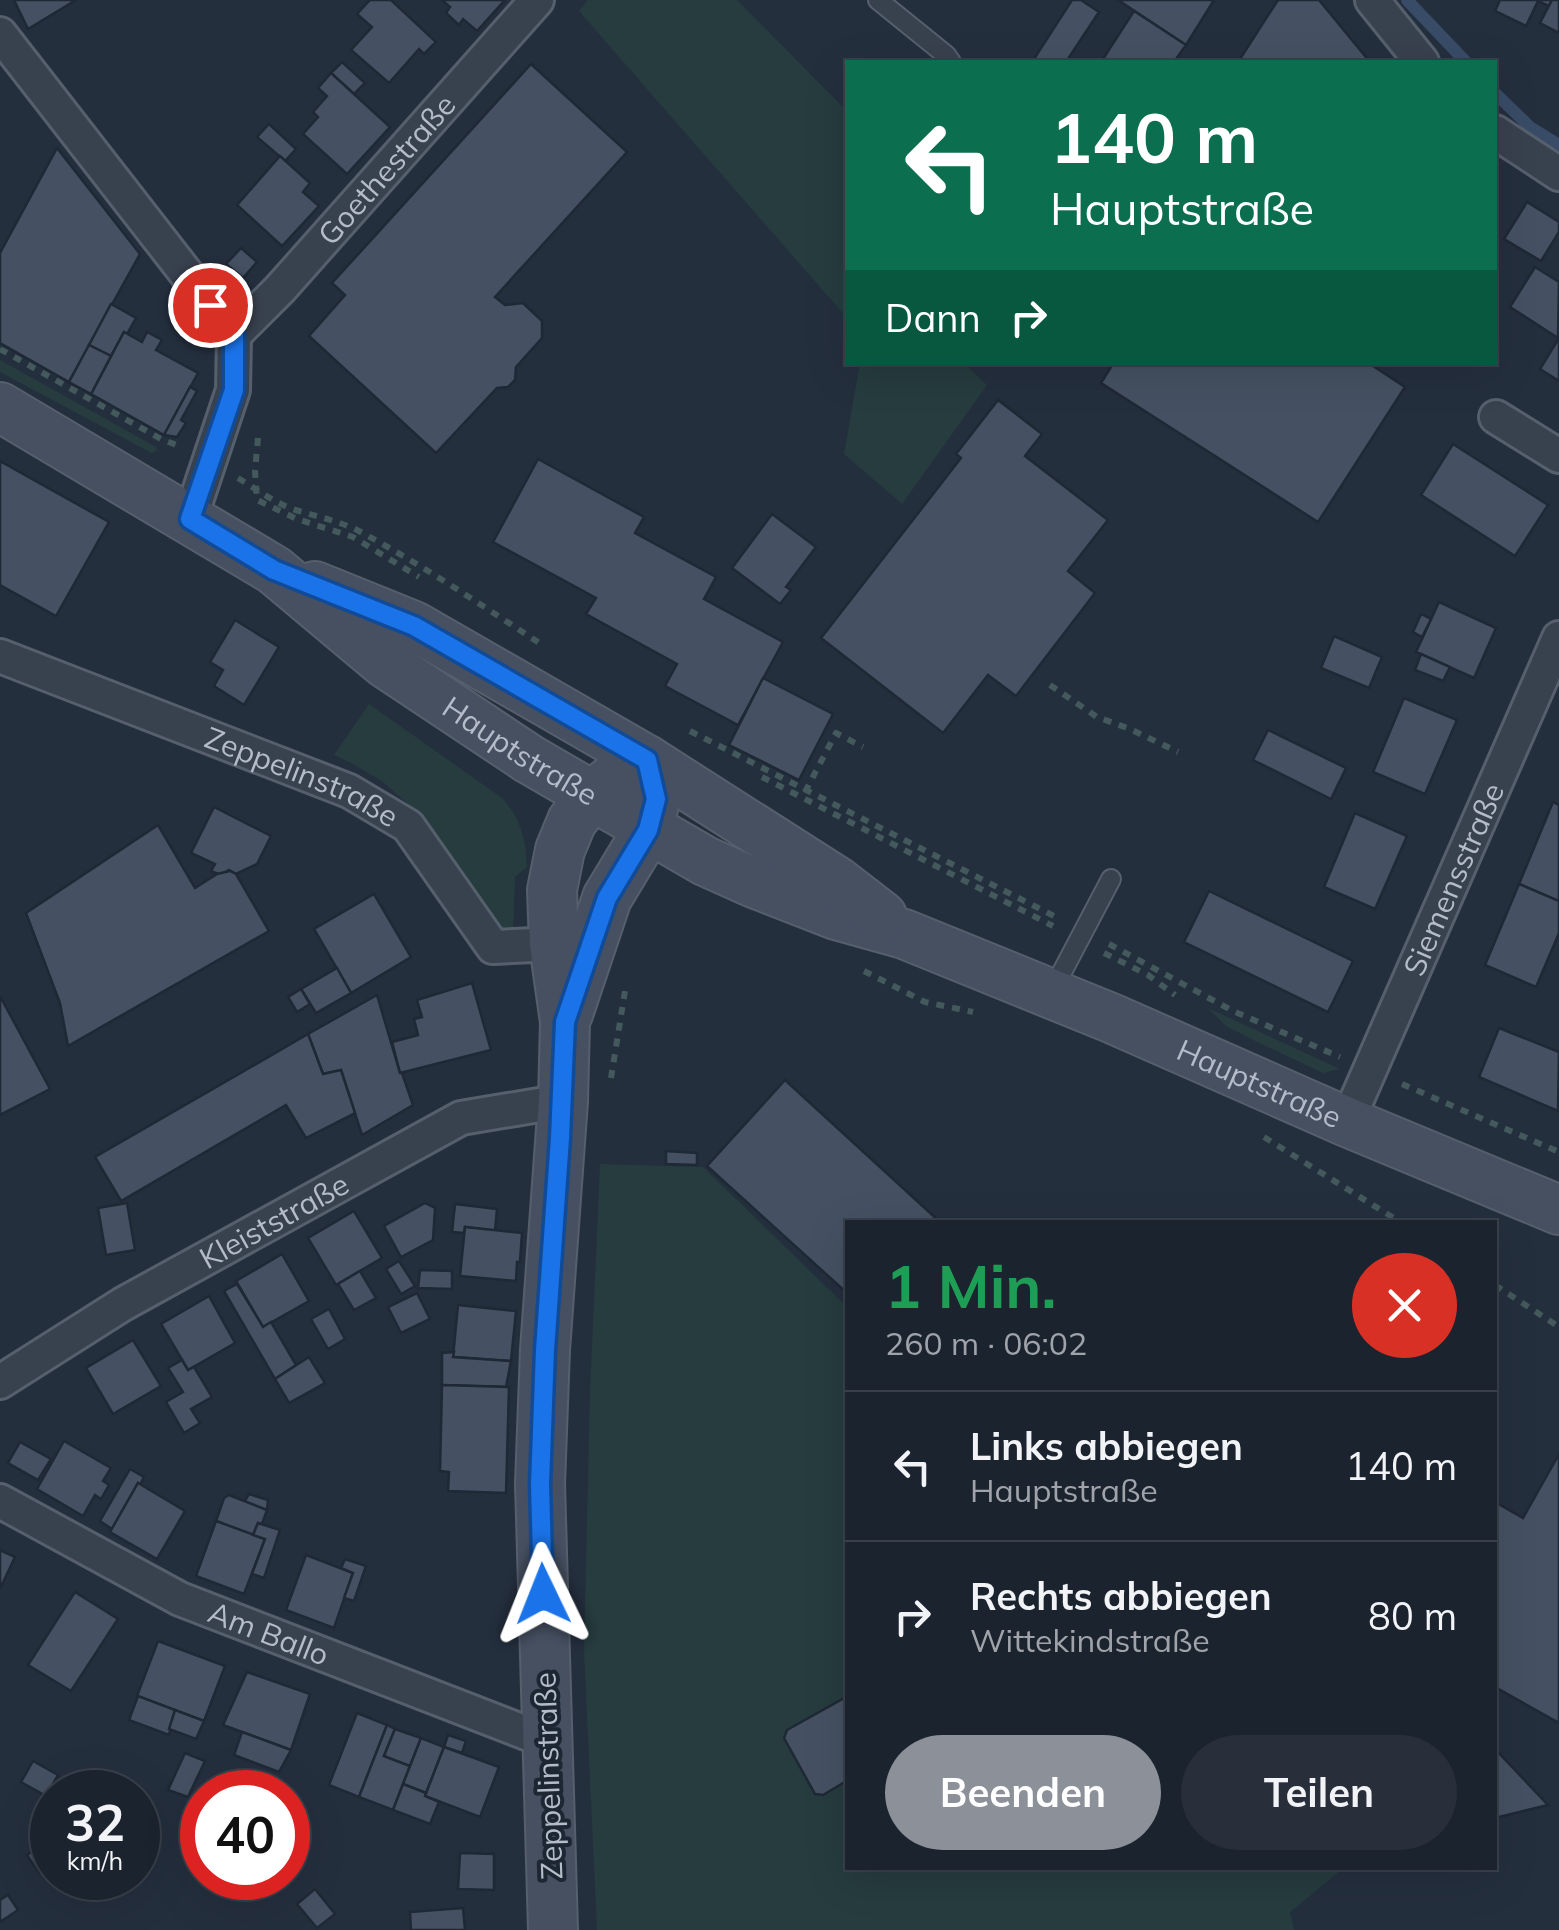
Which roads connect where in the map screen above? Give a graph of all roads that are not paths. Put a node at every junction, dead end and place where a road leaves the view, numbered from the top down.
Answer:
1 (536, 0) edge
2 (878, 0) edge
3 (1372, 0) edge
4 (0, 34) edge
5 (949, 60) edge
6 (1420, 60) edge
7 (1497, 133) edge
8 (1559, 174) edge
9 (234, 335) junction
10 (0, 407) edge
11 (1496, 416) dead end
12 (1559, 456) edge
13 (190, 519) junction
14 (274, 570) junction
15 (1559, 638) edge
16 (0, 656) edge
17 (647, 760) junction
18 (591, 796) junction
19 (648, 830) junction
20 (1110, 879) dead end
21 (904, 934) junction
22 (554, 944) junction
23 (1051, 994) junction
24 (565, 1022) junction
25 (562, 1101) junction
26 (1347, 1122) junction
27 (1559, 1210) edge
28 (0, 1382) edge
29 (0, 1501) edge
30 (547, 1742) junction
31 (553, 1930) edge

1 - 9 street, Goethestraße
2 - 5 lane
3 - 6 street
4 - 9 street
7 - 8 street
9 - 13 street
10 - 13 main road, Hauptstraße
11 - 12 street
13 - 14 main road, Hauptstraße
14 - 17 main road, Hauptstraße
14 - 18 main road, Hauptstraße
15 - 26 street, Siemensstraße
16 - 22 street, Zeppelinstraße
17 - 18 main road, Zeppelinstraße
17 - 19 main road, Zeppelinstraße
17 - 21 main road, Hauptstraße
18 - 19 main road, Hauptstraße
18 - 22 main road, Zeppelinstraße
19 - 21 main road, Hauptstraße
19 - 24 main road, Zeppelinstraße
20 - 23 lane
21 - 23 main road, Hauptstraße
22 - 24 main road, Zeppelinstraße
23 - 26 main road, Hauptstraße
24 - 25 main road, Zeppelinstraße
25 - 28 street, Kleiststraße
25 - 30 main road, Zeppelinstraße
26 - 27 main road, Hauptstraße
29 - 30 street, Am Ballo
30 - 31 main road, Zeppelinstraße

